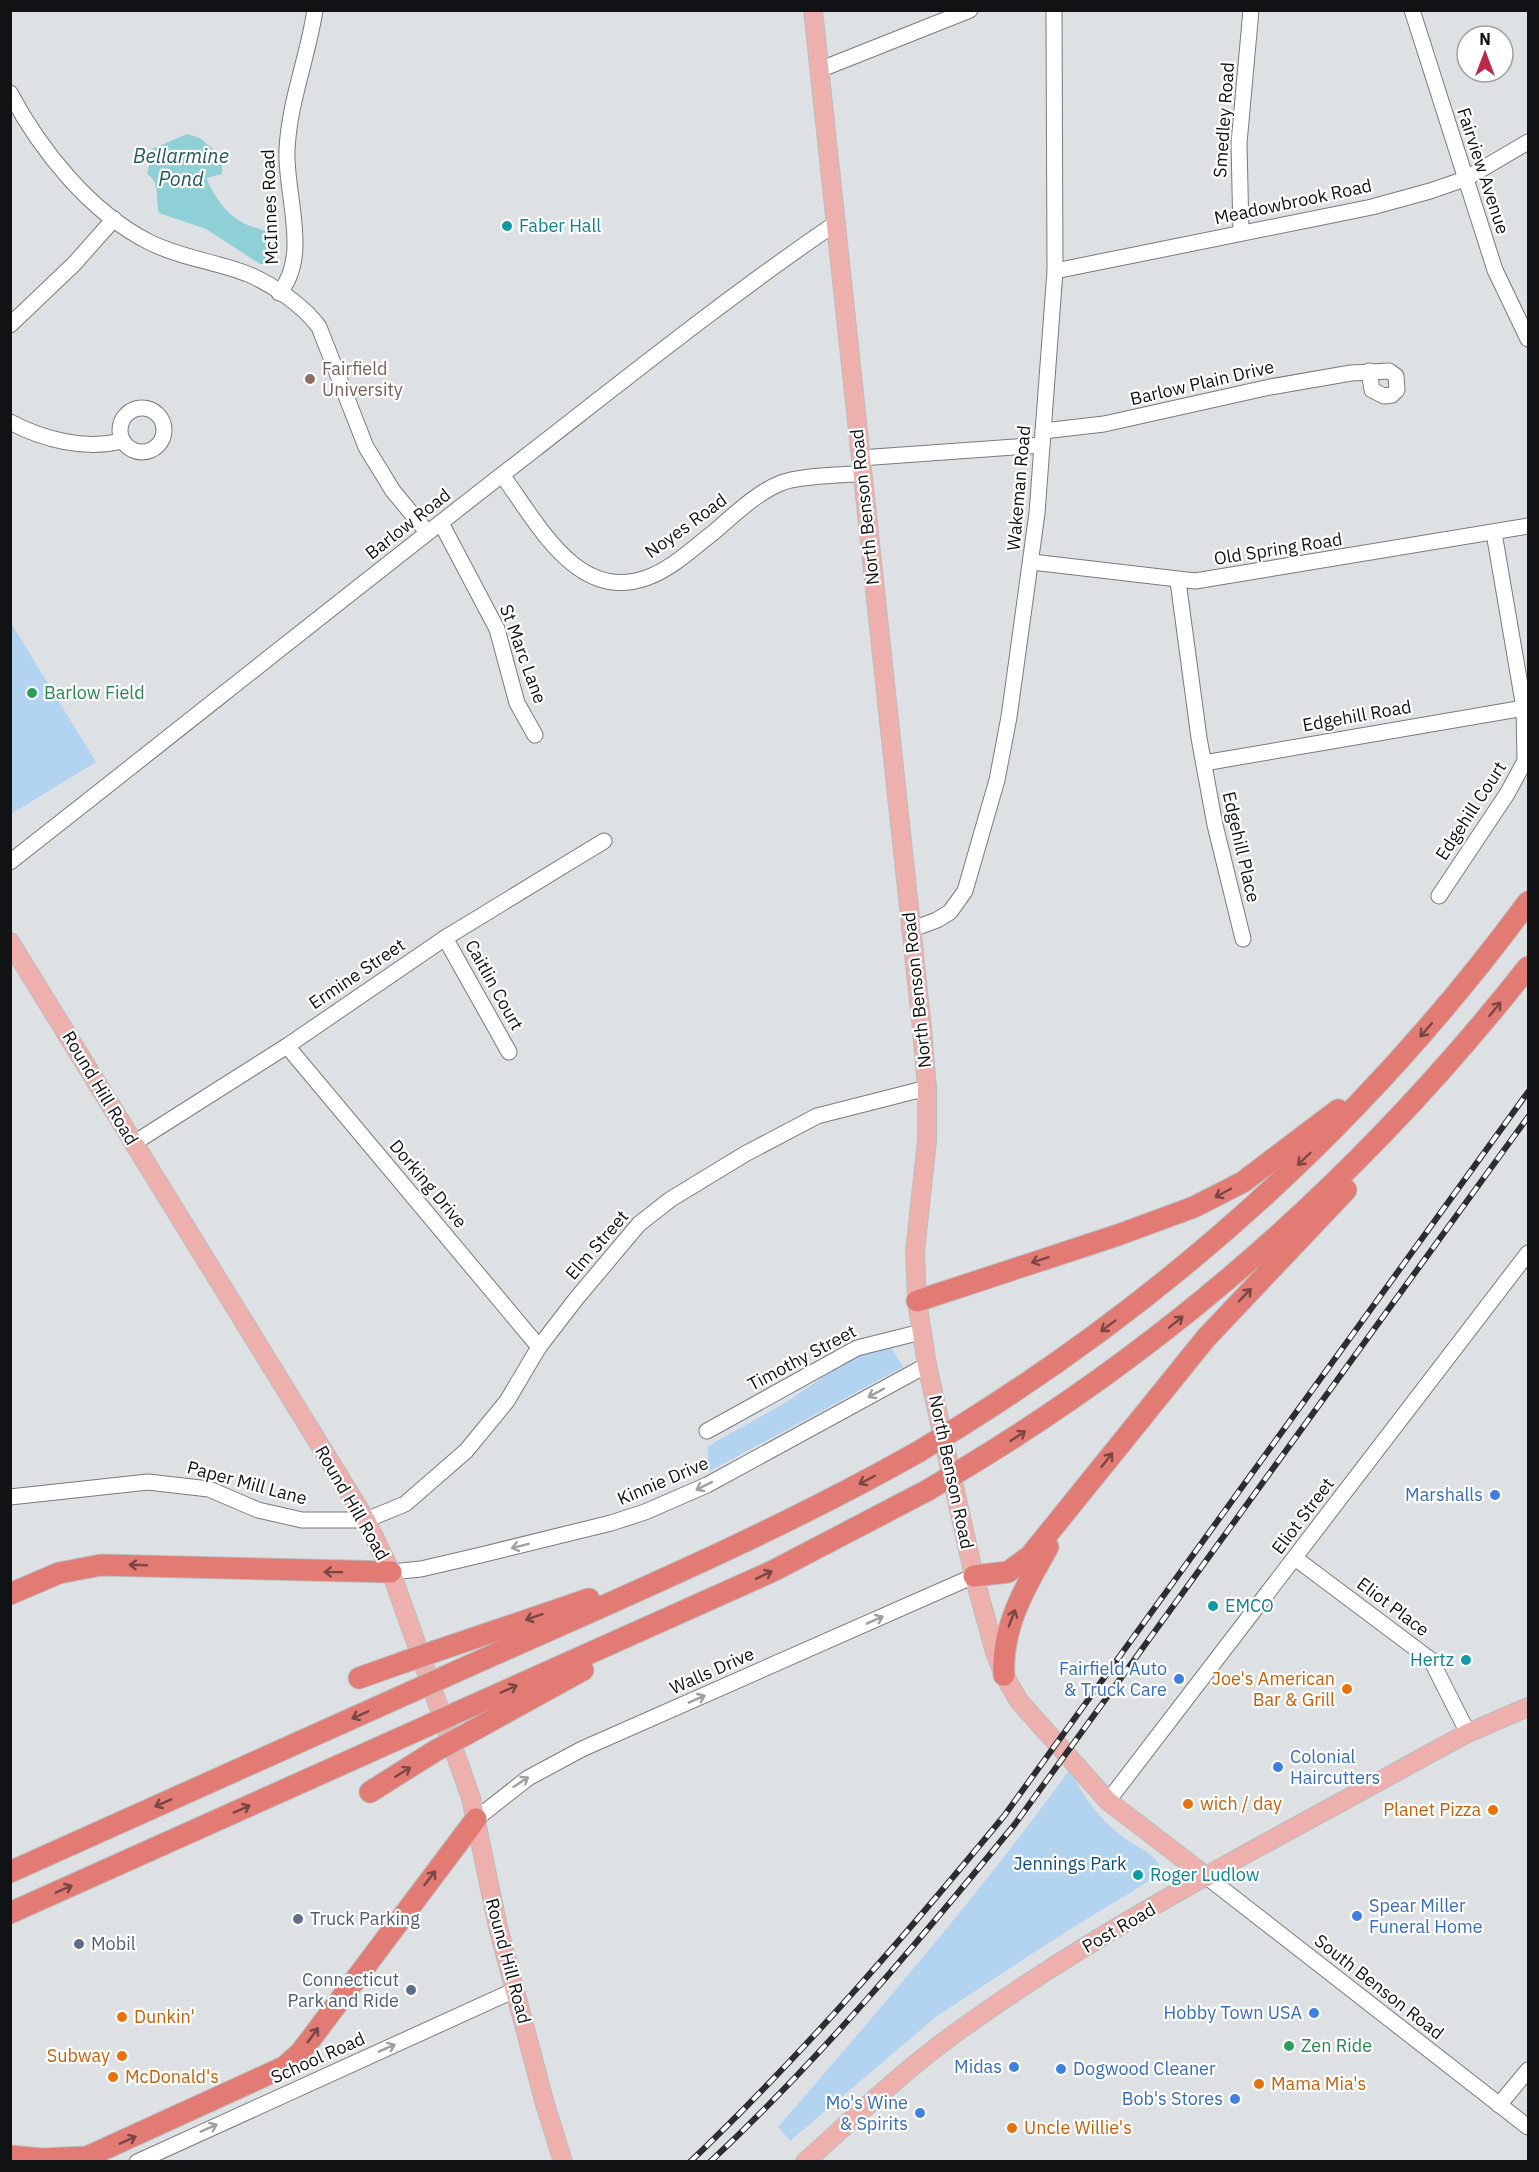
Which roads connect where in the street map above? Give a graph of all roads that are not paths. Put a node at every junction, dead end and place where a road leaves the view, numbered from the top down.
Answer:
1 (315, 10) edge
2 (813, 10) edge
3 (970, 10) edge
4 (1054, 10) edge
5 (1251, 10) edge
6 (1412, 10) edge
7 (819, 70) junction
8 (10, 93) edge
9 (1528, 142) edge
10 (1465, 179) junction
11 (114, 219) junction
12 (836, 223) junction
13 (1241, 233) junction
14 (1055, 271) junction
15 (279, 294) junction
16 (10, 325) edge
17 (1528, 339) edge
18 (1369, 371) dead end
19 (10, 422) edge
20 (1042, 438) junction
21 (123, 441) dead end
22 (861, 465) junction
23 (502, 475) junction
24 (441, 523) junction
25 (1528, 526) edge
26 (427, 532) junction
27 (1494, 533) junction
28 (1032, 562) junction
29 (1178, 581) junction
30 (1524, 708) junction
31 (535, 735) dead end
32 (1204, 763) junction
33 (604, 841) dead end
34 (10, 862) edge
35 (1439, 896) dead end
36 (1528, 902) edge
37 (910, 930) junction
38 (445, 938) junction
39 (1243, 939) dead end
40 (10, 942) edge
41 (1528, 967) edge
42 (1473, 1036) junction
43 (287, 1046) junction
44 (509, 1052) dead end
45 (1389, 1072) junction
46 (927, 1088) junction
47 (134, 1143) junction
48 (1528, 1253) edge
49 (917, 1301) junction
50 (921, 1332) junction
51 (539, 1347) junction
52 (927, 1365) junction
53 (707, 1431) dead end
54 (1085, 1487) junction
55 (10, 1497) edge
56 (366, 1520) junction
57 (709, 1558) junction
58 (1295, 1558) junction
59 (391, 1572) junction
60 (974, 1576) junction
61 (729, 1591) junction
62 (10, 1594) edge
63 (1004, 1675) junction
64 (359, 1678) dead end
65 (1528, 1707) edge
66 (1468, 1733) junction
67 (370, 1792) dead end
68 (1108, 1801) junction
69 (476, 1819) junction
70 (10, 1872) edge
71 (1207, 1877) junction
72 (10, 1913) edge
73 (515, 1990) junction
74 (1528, 2070) edge
75 (1499, 2105) junction
76 (1528, 2127) edge
77 (10, 2156) edge
78 (137, 2162) edge
79 (563, 2162) edge
80 (805, 2162) edge

1 - 15 street, McInnes Road
2 - 7 main road, North Benson Road
3 - 7 street
4 - 14 street, Wakeman Road
5 - 13 street, Smedley Road
6 - 10 street, Fairview Avenue
7 - 12 main road, North Benson Road
8 - 11 street
9 - 10 street, Meadowbrook Road
10 - 13 street, Meadowbrook Road
10 - 17 street, Fairview Avenue
11 - 15 street
11 - 16 street
12 - 22 main road, North Benson Road
12 - 23 street, Barlow Road
13 - 14 street, Meadowbrook Road
14 - 20 street, Wakeman Road
15 - 26 street
18 - 20 street, Barlow Plain Drive
19 - 21 street
20 - 22 street, Barlow Plain Drive
20 - 28 street, Wakeman Road
22 - 23 street, Noyes Road
22 - 37 main road, North Benson Road
23 - 24 street, Barlow Road
24 - 26 street, Barlow Road
24 - 31 street, St Marc Lane
25 - 27 street, Old Spring Road
26 - 34 street, Barlow Road
27 - 29 street, Old Spring Road
27 - 30 street
28 - 29 street, Old Spring Road
28 - 37 street, Wakeman Road
29 - 32 street
30 - 32 street, Edgehill Road
30 - 35 street, Edgehill Court
32 - 39 street, Edgehill Place
33 - 38 street, Ermine Street
36 -> 45 highway
37 - 46 main road, North Benson Road
38 - 43 street, Ermine Street
38 - 44 street, Caitlin Court
40 - 47 main road, Round Hill Road
42 -> 41 highway
54 -> 42 highway
61 -> 42 highway, bridge
43 - 47 street, Ermine Street
43 - 51 street, Dorking Drive
45 -> 49 highway
45 -> 57 highway, bridge
46 - 49 main road, North Benson Road
46 - 51 street, Elm Street
47 - 56 main road, Round Hill Road
48 - 58 street, Eliot Street
49 - 50 main road, North Benson Road
50 - 52 main road, North Benson Road
50 - 53 street, Timothy Street
51 - 56 street, Elm Street
52 -> 59 street, Kinnie Drive
52 - 60 main road, North Benson Road
54 - 60 highway
63 -> 54 highway
55 - 56 street, Paper Mill Lane
56 - 59 main road, Round Hill Road
57 -> 64 highway, bridge
57 -> 70 highway, bridge
58 - 66 street, Eliot Place
58 - 68 street, Eliot Street
59 -> 62 highway
59 - 69 main road, Round Hill Road
60 - 63 main road, North Benson Road
69 -> 60 street, Walls Drive
67 -> 61 highway, bridge
72 -> 61 highway, bridge
63 - 68 main road, North Benson Road
65 - 66 main road, Post Road
66 - 71 main road, Post Road
68 - 71 main road, North Benson Road
69 - 73 main road, Round Hill Road
77 -> 69 highway
71 - 75 street, South Benson Road
71 - 80 main road, Post Road
78 -> 73 street, School Road
73 - 79 main road, Round Hill Road
74 - 75 street
75 - 76 street, South Benson Road

